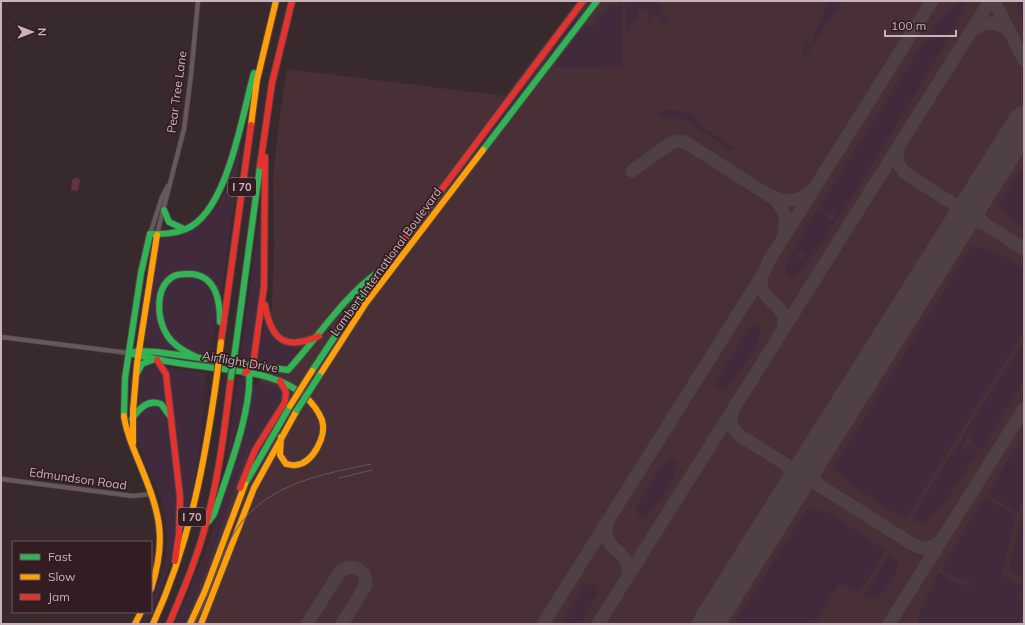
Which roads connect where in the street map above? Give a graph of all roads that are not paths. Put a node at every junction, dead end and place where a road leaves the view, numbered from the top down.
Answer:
1 (198, 1) edge
2 (276, 1) edge
3 (292, 1) edge
4 (583, 1) edge
5 (597, 1) edge
6 (268, 33) junction
7 (265, 135) junction
8 (169, 184) junction
9 (164, 210) junction
10 (184, 229) junction
11 (150, 234) junction
12 (157, 235) junction
13 (380, 271) junction
14 (264, 296) junction
15 (141, 336) junction
16 (319, 336) junction
17 (1, 337) edge
18 (221, 342) junction
19 (157, 352) junction
20 (130, 353) junction
21 (138, 354) junction
22 (196, 357) junction
23 (155, 360) junction
24 (249, 369) junction
25 (135, 376) junction
26 (279, 379) junction
27 (171, 418) junction
28 (132, 419) junction
29 (281, 436) junction
30 (133, 447) junction
31 (1, 479) edge
32 (152, 494) junction
33 (237, 504) junction
34 (206, 525) junction
35 (173, 576) junction
36 (152, 586) edge
37 (140, 613) edge
38 (134, 624) edge
39 (153, 624) edge
40 (169, 624) edge
41 (190, 624) edge
42 (201, 624) edge

1 - 8 street, Pear Tree Lane
2 - 6 main road, I 70
3 - 7 main road, I 70
4 - 13 main road, Lambert International Boulevard
5 - 29 main road, Lambert International Boulevard, bridge
6 - 10 main road
6 - 18 main road, I 70
7 - 14 main road
7 - 34 main road, I 70, bridge
8 - 9 street, Pear Tree Lane
8 - 11 street, Pear Tree Lane
9 - 10 main road
9 - 12 street, Pear Tree Lane
10 - 12 main road
11 - 12 main road
11 - 20 main road, Pear Tree Lane
12 - 15 main road, Pear Tree Lane
13 - 16 main road
13 - 33 main road, Lambert International Boulevard, bridge
14 - 16 main road
14 - 24 main road
15 - 19 main road
15 - 21 main road, Pear Tree Lane
16 - 24 main road, Airflight Drive
17 - 20 street, Airflight Drive
18 - 22 main road
18 - 35 main road, I 70, bridge
19 - 21 main road, Airflight Drive
19 - 22 main road, Airflight Drive
20 - 21 main road, Airflight Drive
20 - 30 main road, Pear Tree Lane
21 - 23 main road, Airflight Drive
21 - 25 main road, Pear Tree Lane
22 - 24 main road, Airflight Drive
23 - 24 main road, Airflight Drive
23 - 25 main road
23 - 27 main road
24 - 26 main road, Airflight Drive
24 - 34 main road
25 - 28 main road, Pear Tree Lane
26 - 29 main road, Airflight Drive
26 - 33 main road
27 - 28 main road
27 - 35 main road
28 - 30 main road, Pear Tree Lane
29 - 42 main road, Lambert International Boulevard
30 - 32 main road, Pear Tree Lane
31 - 32 street, Edmundson Road
32 - 36 main road, Pear Tree Lane
33 - 41 main road, Lambert International Boulevard
34 - 40 main road, I 70
35 - 39 main road, I 70
37 - 38 main road

